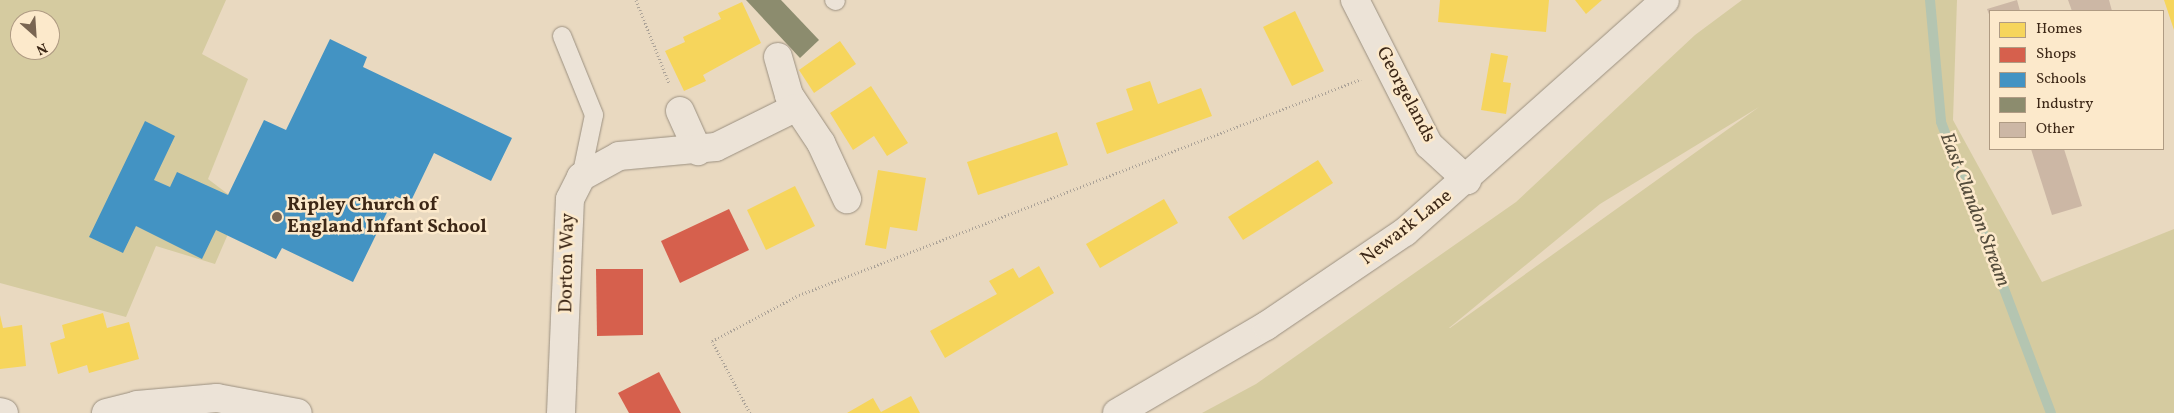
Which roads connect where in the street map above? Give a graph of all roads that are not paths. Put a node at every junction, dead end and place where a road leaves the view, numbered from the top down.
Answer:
1 (1355, 0) edge
2 (1665, 0) edge
3 (562, 36) dead end
4 (778, 57) dead end
5 (795, 108) junction
6 (680, 111) road end
7 (698, 150) junction
8 (581, 177) junction
9 (1467, 180) junction
10 (847, 199) dead end
11 (106, 413) edge
12 (298, 413) edge
13 (561, 413) edge
14 (1117, 413) edge

1 - 9 street, Georgelands
2 - 9 street, Newark Lane
3 - 8 lane
4 - 5 street
5 - 7 street
5 - 10 street
6 - 7 street
7 - 8 street
8 - 13 street, Dorton Way
9 - 14 street, Newark Lane
11 - 12 street

